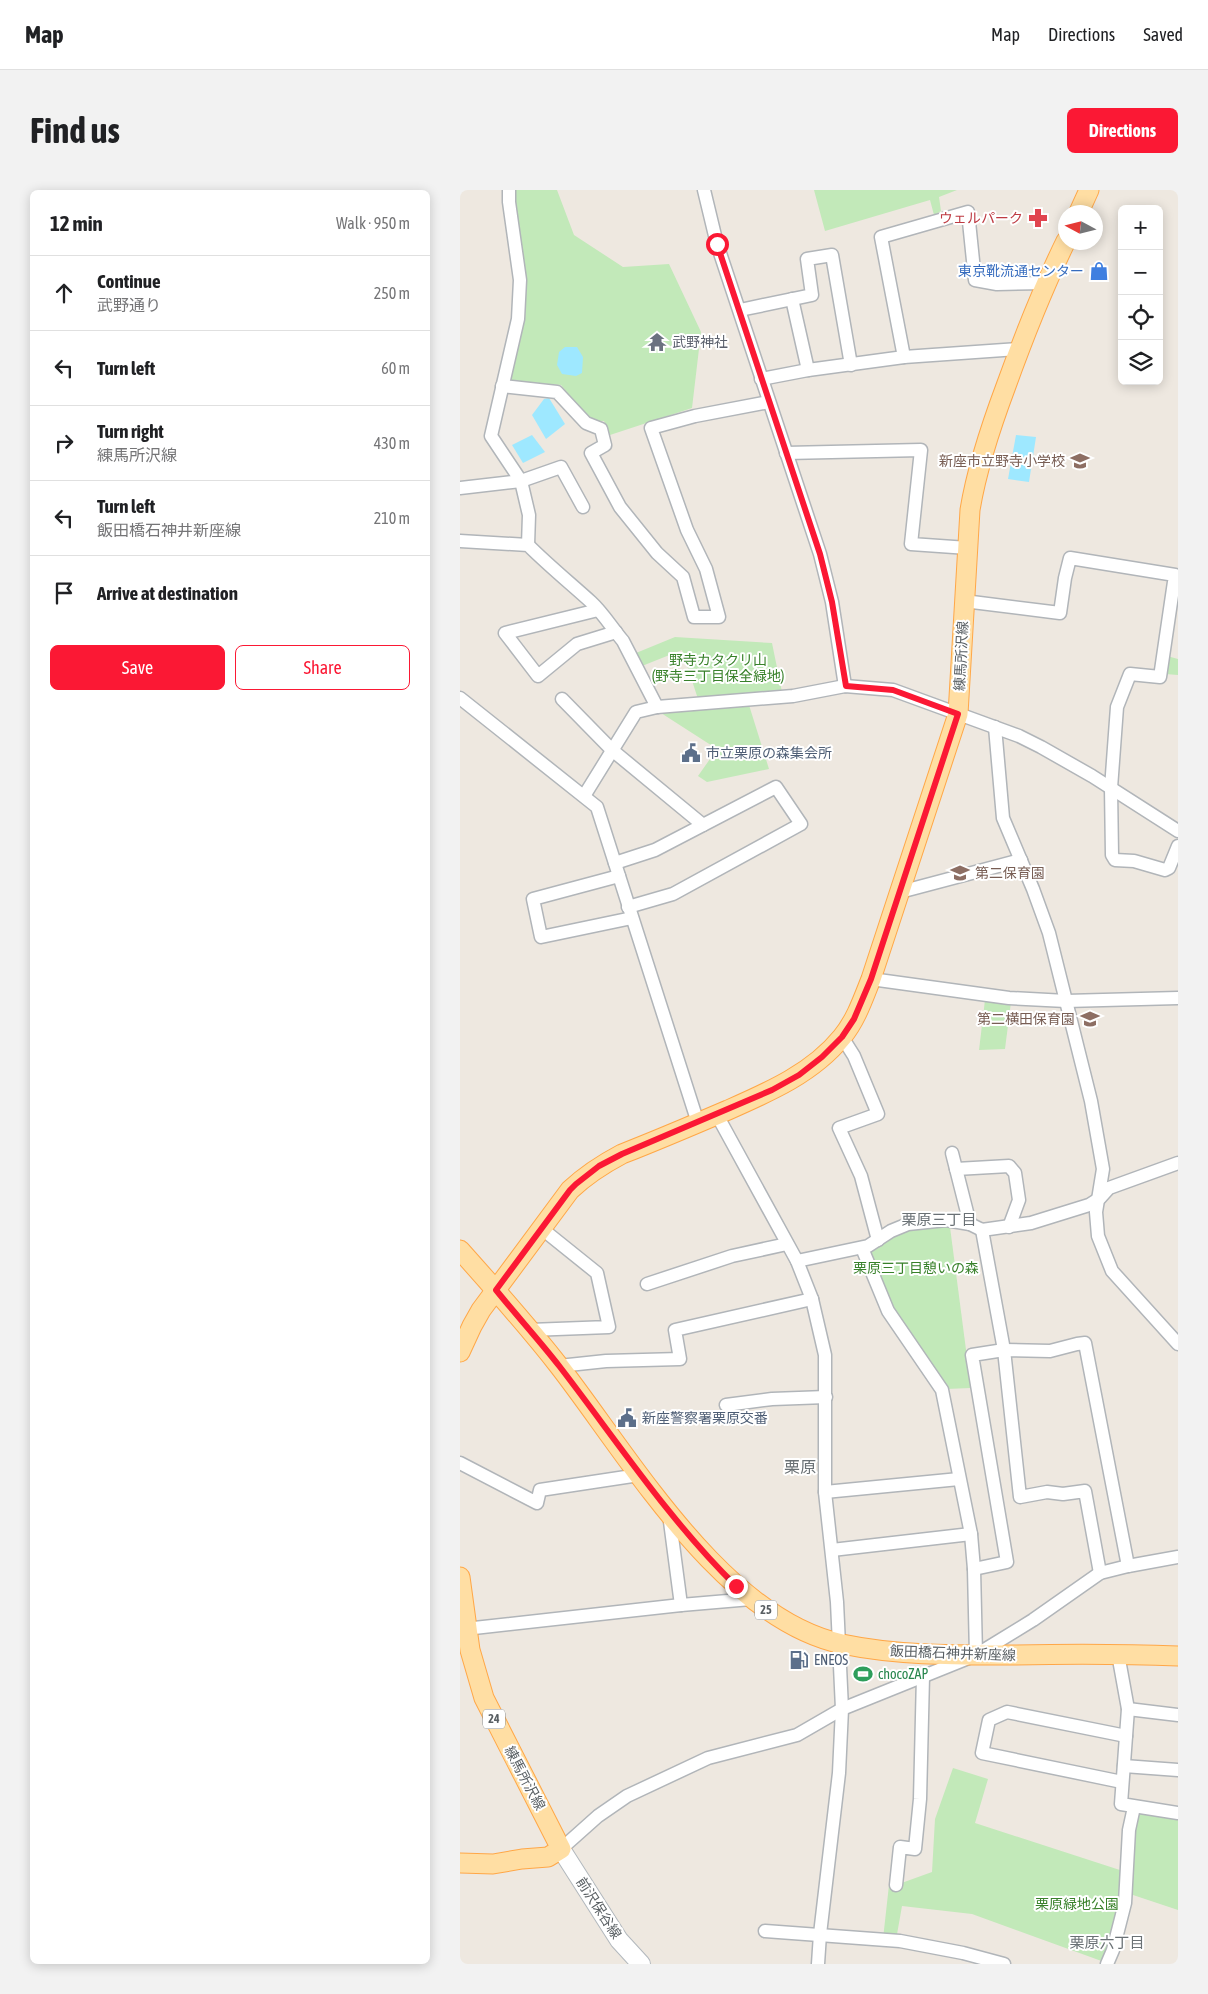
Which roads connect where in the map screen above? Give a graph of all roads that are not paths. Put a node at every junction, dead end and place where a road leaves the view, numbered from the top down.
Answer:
1 (509, 190) edge
2 (704, 190) edge
3 (1089, 190) edge
4 (1082, 205) edge
5 (1062, 250) edge
6 (1046, 283) junction
7 (792, 299) junction
8 (740, 310) junction
9 (1019, 349) junction
10 (904, 358) junction
11 (851, 365) junction
12 (808, 370) junction
13 (761, 379) junction
14 (502, 386) junction
15 (769, 402) junction
16 (786, 453) junction
17 (521, 481) junction
18 (460, 488) edge
19 (583, 507) dead end
20 (460, 541) edge
21 (528, 545) junction
22 (968, 548) junction
23 (964, 601) junction
24 (598, 610) junction
25 (616, 632) junction
26 (846, 686) junction
27 (460, 698) edge
28 (562, 699) dead end
29 (657, 707) junction
30 (958, 714) junction
31 (994, 727) junction
32 (612, 750) junction
33 (1111, 788) junction
34 (584, 796) junction
35 (703, 825) junction
36 (1178, 831) edge
37 (1178, 846) edge
38 (1021, 860) junction
39 (615, 863) junction
40 (619, 876) junction
41 (900, 892) junction
42 (630, 912) junction
43 (871, 979) junction
44 (1178, 998) edge
45 (1066, 1001) junction
46 (842, 1037) junction
47 (717, 1115) junction
48 (698, 1123) junction
49 (952, 1153) dead end
50 (1178, 1163) edge
51 (956, 1169) junction
52 (1100, 1198) junction
53 (970, 1224) junction
54 (1009, 1227) junction
55 (541, 1228) junction
56 (982, 1230) junction
57 (878, 1240) junction
58 (787, 1244) junction
59 (862, 1248) junction
60 (460, 1250) edge
61 (797, 1261) junction
62 (647, 1284) dead end
63 (496, 1290) junction
64 (812, 1299) junction
65 (530, 1330) junction
66 (1178, 1344) edge
67 (461, 1347) edge
68 (1004, 1350) junction
69 (560, 1366) junction
70 (826, 1397) junction
71 (726, 1405) dead end
72 (460, 1463) edge
73 (639, 1475) junction
74 (959, 1479) junction
75 (825, 1492) junction
76 (669, 1511) junction
77 (971, 1534) junction
78 (832, 1550) junction
79 (1178, 1558) edge
80 (1128, 1566) junction
81 (974, 1569) junction
82 (1100, 1573) junction
83 (460, 1577) edge
84 (751, 1599) junction
85 (681, 1604) junction
86 (466, 1629) junction
87 (840, 1644) junction
88 (1118, 1654) junction
89 (976, 1655) junction
90 (1178, 1656) edge
91 (922, 1676) junction
92 (1128, 1708) junction
93 (842, 1709) junction
94 (1178, 1715) edge
95 (1126, 1736) junction
96 (1124, 1766) junction
97 (1178, 1770) edge
98 (1122, 1782) junction
99 (1134, 1807) junction
100 (1178, 1813) edge
101 (561, 1849) junction
102 (460, 1863) edge
103 (896, 1885) dead end
104 (766, 1931) dead end
105 (820, 1934) junction
106 (640, 1964) edge
107 (818, 1964) edge
108 (1004, 1964) edge
109 (1107, 1964) edge

1 - 14 street
2 - 8 street
3 - 4 main road
5 - 6 main road, 練馬所沢線
6 - 9 main road, 練馬所沢線
6 - 10 street
7 - 8 street
7 - 11 street
7 - 12 street
8 - 13 street
9 - 10 street
9 - 22 main road, 練馬所沢線
10 - 11 street
11 - 12 street
12 - 13 street
13 - 15 street
14 - 15 street
14 - 17 street
15 - 16 street
16 - 22 street
16 - 26 street
17 - 18 street
17 - 19 street
17 - 21 street
20 - 21 street
21 - 24 street
22 - 23 main road, 練馬所沢線
23 - 30 main road, 練馬所沢線
23 - 33 street
24 - 25 street
24 - 25 street
25 - 29 street
26 - 29 street
26 - 30 street
27 - 34 street
28 - 32 street
29 - 32 street
30 - 31 street
30 - 41 main road, 練馬所沢線
31 - 33 street
31 - 38 street
32 - 34 street
32 - 35 street
33 - 36 street
33 - 37 street
34 - 39 street
35 - 39 street
35 - 42 street
38 - 41 street
38 - 45 street
39 - 40 street
40 - 42 street
40 - 42 street
41 - 43 main road, 練馬所沢線
42 - 48 street
43 - 45 street
43 - 46 main road, 練馬所沢線
44 - 45 street
45 - 52 street
46 - 47 main road, 練馬所沢線
46 - 57 street
47 - 48 main road, 練馬所沢線
47 - 58 street
48 - 55 main road, 練馬所沢線
49 - 51 street
50 - 52 street
51 - 53 street
51 - 54 street
52 - 54 street
52 - 66 street
53 - 56 street
53 - 57 street
54 - 56 street
55 - 63 main road, 練馬所沢線
55 - 65 street
56 - 68 street
57 - 59 street
58 - 61 street
58 - 62 street
59 - 61 street
59 - 74 street
60 - 63 main road, 飯田橋石神井新座線
61 - 64 street
63 - 65 main road, 飯田橋石神井新座線 / 25
63 - 67 main road, 練馬所沢線
64 - 69 street
64 - 70 street
65 - 69 main road, 飯田橋石神井新座線 / 25
68 - 80 street
68 - 81 street
68 - 82 street
69 - 73 main road, 飯田橋石神井新座線 / 25
70 - 71 street
70 - 75 street
72 - 73 street
73 - 76 main road, 飯田橋石神井新座線 / 25
74 - 75 street
74 - 77 street
75 - 78 street
76 - 84 main road, 飯田橋石神井新座線 / 25
76 - 85 street
77 - 78 street
77 - 81 street
78 - 87 street
79 - 80 street
80 - 82 street
81 - 89 street
82 - 89 street
83 - 86 main road, 練馬所沢線 / 24
84 - 85 street
84 - 87 main road, 飯田橋石神井新座線 / 25
85 - 86 street
86 - 101 main road, 練馬所沢線 / 24
87 - 89 main road, 飯田橋石神井新座線 / 25
87 - 93 street
88 - 89 main road, 飯田橋石神井新座線 / 25
88 - 90 main road, 飯田橋石神井新座線 / 25
88 - 92 street
89 - 91 street
91 - 93 street
91 - 103 street
92 - 94 street
92 - 95 street
93 - 101 street
93 - 105 street
95 - 96 street
95 - 98 street
96 - 97 street
96 - 98 street
98 - 99 street
99 - 100 street
99 - 109 street
101 - 102 main road
101 - 106 main road, 前沢保谷線
104 - 105 street
105 - 107 street
105 - 108 street

